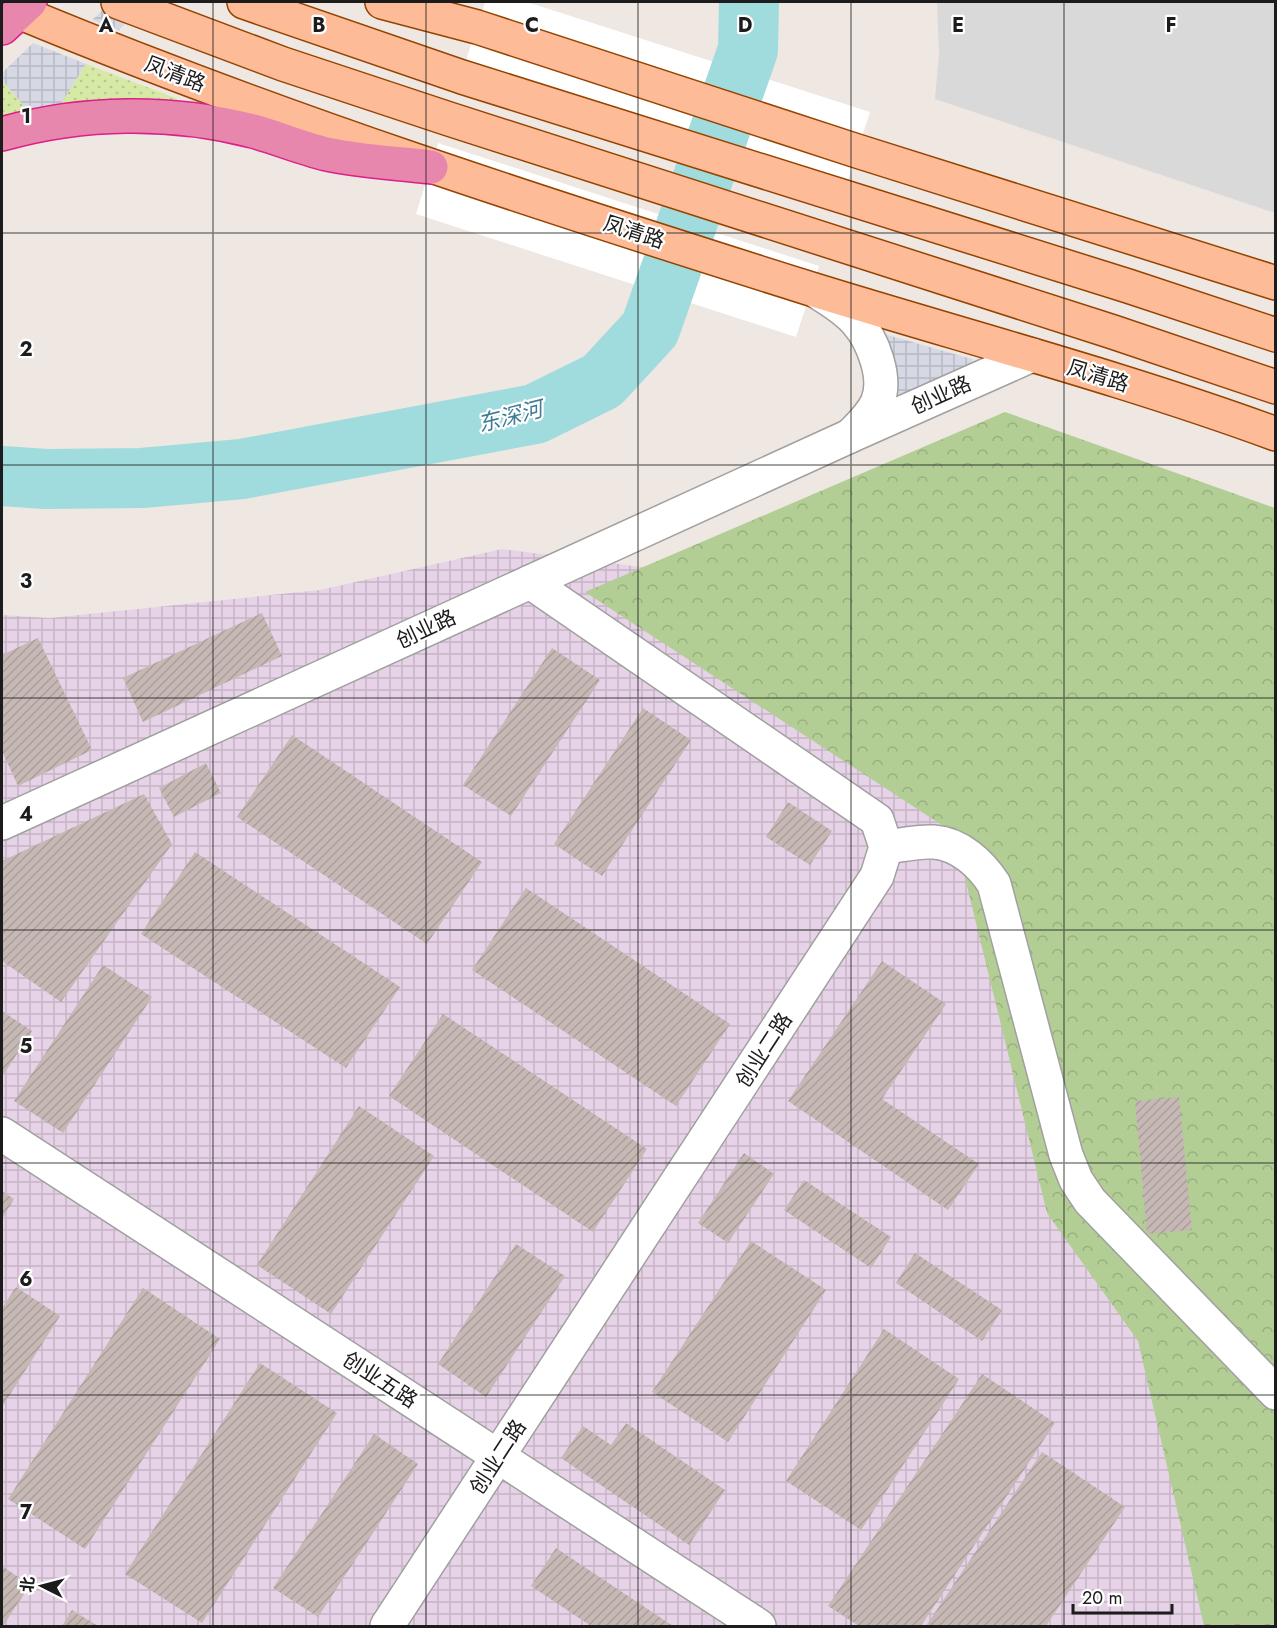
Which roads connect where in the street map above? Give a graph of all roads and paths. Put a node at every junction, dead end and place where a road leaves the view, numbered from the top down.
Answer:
1 (118, 2) edge
2 (244, 2) edge
3 (382, 2) edge
4 (438, 2) edge
5 (13, 11) edge
6 (477, 27) junction
7 (2, 134) edge
8 (431, 167) junction
9 (1275, 283) edge
10 (812, 289) junction
11 (1275, 335) edge
12 (1032, 355) junction
13 (1275, 387) edge
14 (1275, 434) edge
15 (850, 436) junction
16 (530, 582) junction
17 (2, 823) edge
18 (886, 847) junction
19 (2, 1134) edge
20 (1275, 1393) edge
21 (498, 1457) junction
22 (387, 1626) edge
23 (759, 1626) edge

1 - 13 main road
2 - 11 main road
3 - 6 main road
4 - 6 main road
5 - 8 main road, 凤清路
6 - 9 main road
7 - 8 highway
8 - 10 main road, 凤清路
10 - 12 main road, 凤清路
10 - 15 street, 创业路
12 - 14 main road, 凤清路
12 - 15 street, 创业路
15 - 16 street, 创业路
16 - 17 street, 创业路
16 - 18 street
18 - 20 street
18 - 21 street, 创业二路
19 - 21 street, 创业五路
21 - 22 street, 创业二路
21 - 23 street, 创业五路

